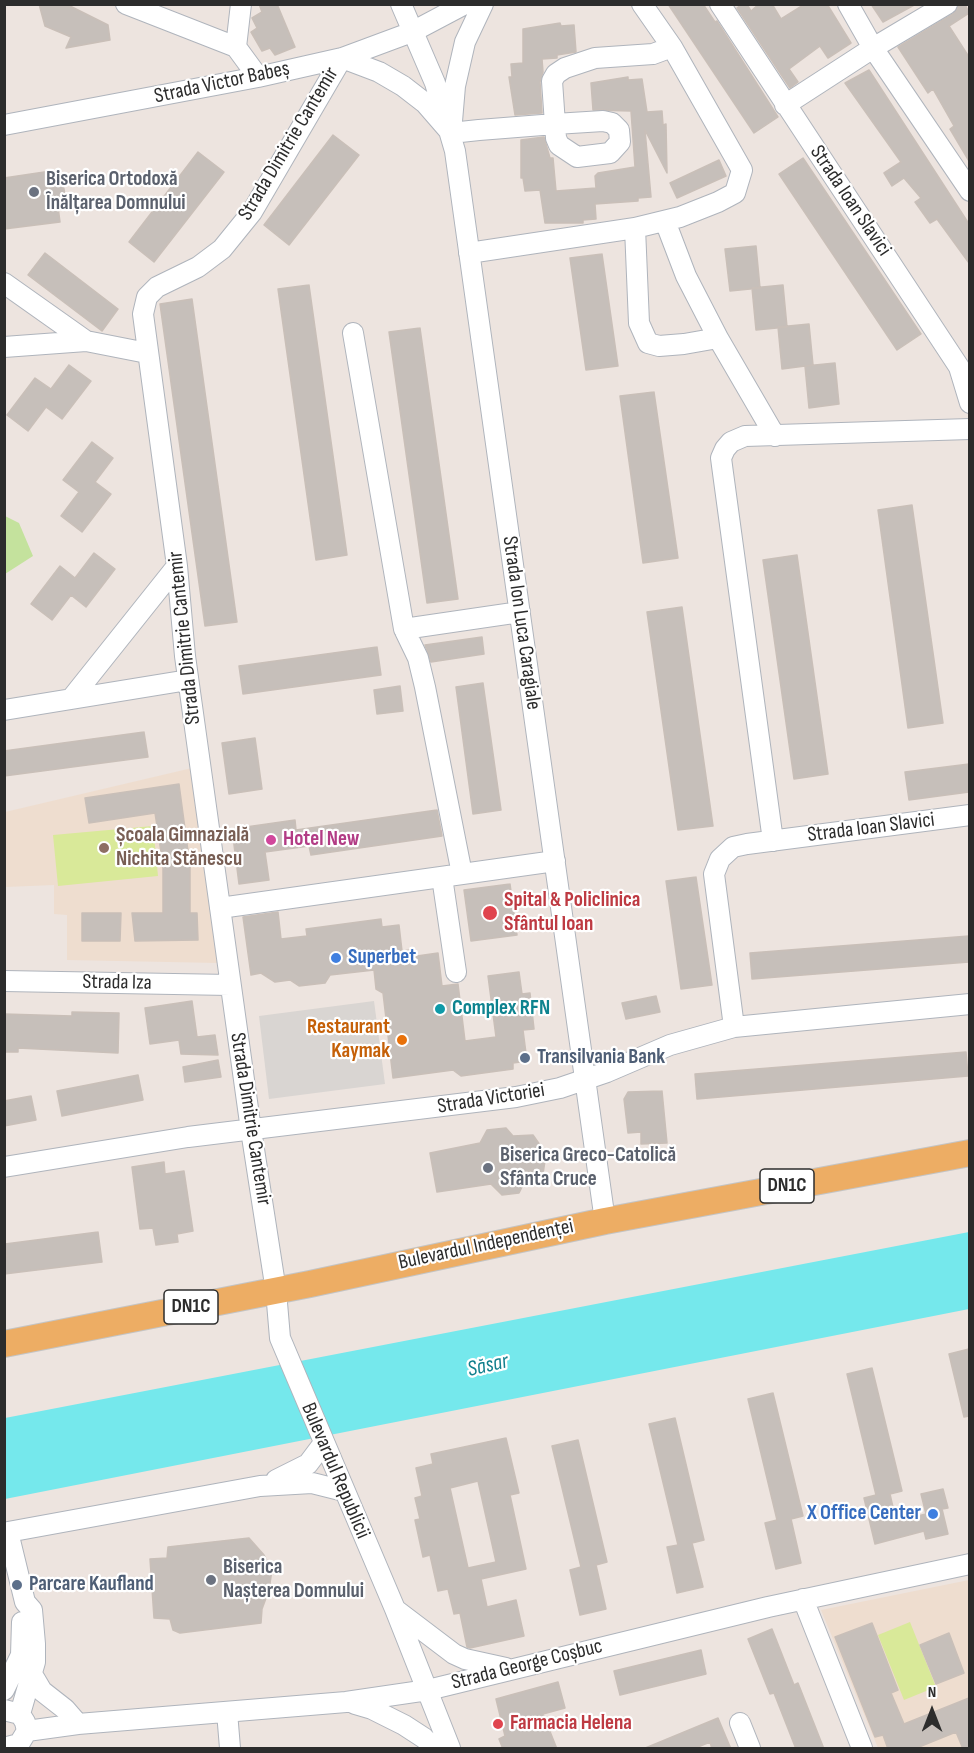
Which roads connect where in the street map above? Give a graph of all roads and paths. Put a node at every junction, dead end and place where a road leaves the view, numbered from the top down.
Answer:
1 (126, 4) edge
2 (241, 4) edge
3 (400, 4) edge
4 (465, 4) edge
5 (483, 4) edge
6 (642, 4) edge
7 (720, 4) edge
8 (848, 4) edge
9 (947, 4) edge
10 (412, 32) junction
11 (236, 47) junction
12 (672, 47) junction
13 (873, 48) junction
14 (342, 58) junction
15 (258, 76) junction
16 (785, 105) junction
17 (4, 125) edge
18 (451, 133) junction
19 (969, 191) edge
20 (664, 221) junction
21 (635, 228) junction
22 (470, 253) junction
23 (4, 283) edge
24 (353, 333) dead end
25 (718, 338) junction
26 (86, 341) junction
27 (4, 347) edge
28 (147, 353) junction
29 (969, 403) edge
30 (969, 429) edge
31 (775, 436) junction
32 (177, 566) junction
33 (520, 612) junction
34 (404, 628) junction
35 (188, 680) junction
36 (71, 699) junction
37 (4, 710) edge
38 (969, 815) edge
39 (773, 841) junction
40 (555, 861) junction
41 (462, 874) junction
42 (442, 877) junction
43 (220, 908) junction
44 (456, 972) dead end
45 (4, 981) edge
46 (230, 985) junction
47 (969, 1004) edge
48 (734, 1027) junction
49 (585, 1080) junction
50 (251, 1130) junction
51 (969, 1154) edge
52 (4, 1167) edge
53 (605, 1221) junction
54 (276, 1290) junction
55 (4, 1344) edge
56 (323, 1444) junction
57 (260, 1486) junction
58 (344, 1491) junction
59 (969, 1564) edge
60 (803, 1599) junction
61 (25, 1602) junction
62 (395, 1609) junction
63 (509, 1669) junction
64 (32, 1674) junction
65 (4, 1690) edge
66 (428, 1690) junction
67 (346, 1702) junction
68 (227, 1712) junction
69 (740, 1723) dead end
70 (78, 1724) junction
71 (17, 1731) edge
72 (230, 1749) edge
73 (434, 1749) edge
74 (450, 1749) edge
75 (750, 1749) edge
76 (862, 1749) edge

1 - 11 street
2 - 11 street
3 - 10 street, Strada Ion Luca Caragiale
4 - 10 street, Strada Victor Babeș
5 - 18 street
6 - 12 street
7 - 16 street, Strada Ioan Slavici
8 - 13 street
9 - 13 street
10 - 14 street, Strada Victor Babeș
10 - 18 street, Strada Ion Luca Caragiale
11 - 15 street
12 - 18 street
12 - 20 street
13 - 16 street
13 - 19 street
14 - 15 street, Strada Victor Babeș
14 - 18 street
14 - 28 street, Strada Dimitrie Cantemir
15 - 17 street, Strada Victor Babeș
16 - 29 street, Strada Ioan Slavici
18 - 22 street, Strada Ion Luca Caragiale
20 - 21 street
20 - 25 street
21 - 22 street
21 - 25 street
22 - 33 street, Strada Ion Luca Caragiale
23 - 26 street
24 - 34 street
25 - 31 street
26 - 27 street
26 - 28 street
28 - 32 street, Strada Dimitrie Cantemir
30 - 31 street
31 - 39 street
32 - 35 street, Strada Dimitrie Cantemir
32 - 36 street
33 - 34 street
33 - 40 street, Strada Ion Luca Caragiale
34 - 41 street
35 - 36 street
35 - 43 street, Strada Dimitrie Cantemir
36 - 37 street
38 - 39 street, Strada Ioan Slavici
39 - 48 street, Strada Ioan Slavici
40 - 41 street
40 - 49 street, Strada Ion Luca Caragiale
41 - 42 street
42 - 43 street
42 - 44 street
43 - 46 street, Strada Dimitrie Cantemir
45 - 46 street, Strada Iza
46 - 50 street, Strada Dimitrie Cantemir
47 - 48 street, Strada Victoriei
48 - 49 street, Strada Victoriei
49 - 50 street, Strada Victoriei
49 - 53 street, Strada Ion Luca Caragiale
50 - 52 street, Strada Victoriei
50 - 54 street, Strada Dimitrie Cantemir
51 - 53 main road, Bulevardul Independenței / DN1C
53 - 54 main road, Bulevardul Independenței / DN1C
54 - 55 main road, Bulevardul Independenței / DN1C
54 - 56 street, Bulevardul Republicii
56 - 57 street
56 - 58 street, Bulevardul Republicii
57 - 58 street
57 - 61 street
58 - 62 street, Bulevardul Republicii
59 - 60 street, Strada George Coșbuc
60 - 63 street, Strada George Coșbuc
60 - 76 street
61 - 64 street
61 - 65 street
62 - 63 street
62 - 66 street, Bulevardul Republicii
63 - 66 street, Strada George Coșbuc
64 - 70 street
64 - 71 street
66 - 67 street, Strada George Coșbuc
66 - 74 street, Bulevardul Republicii
67 - 68 street, Strada George Coșbuc
67 - 73 street
68 - 70 street, Strada George Coșbuc
68 - 72 street
69 - 75 street
70 - 71 street, Strada George Coșbuc

